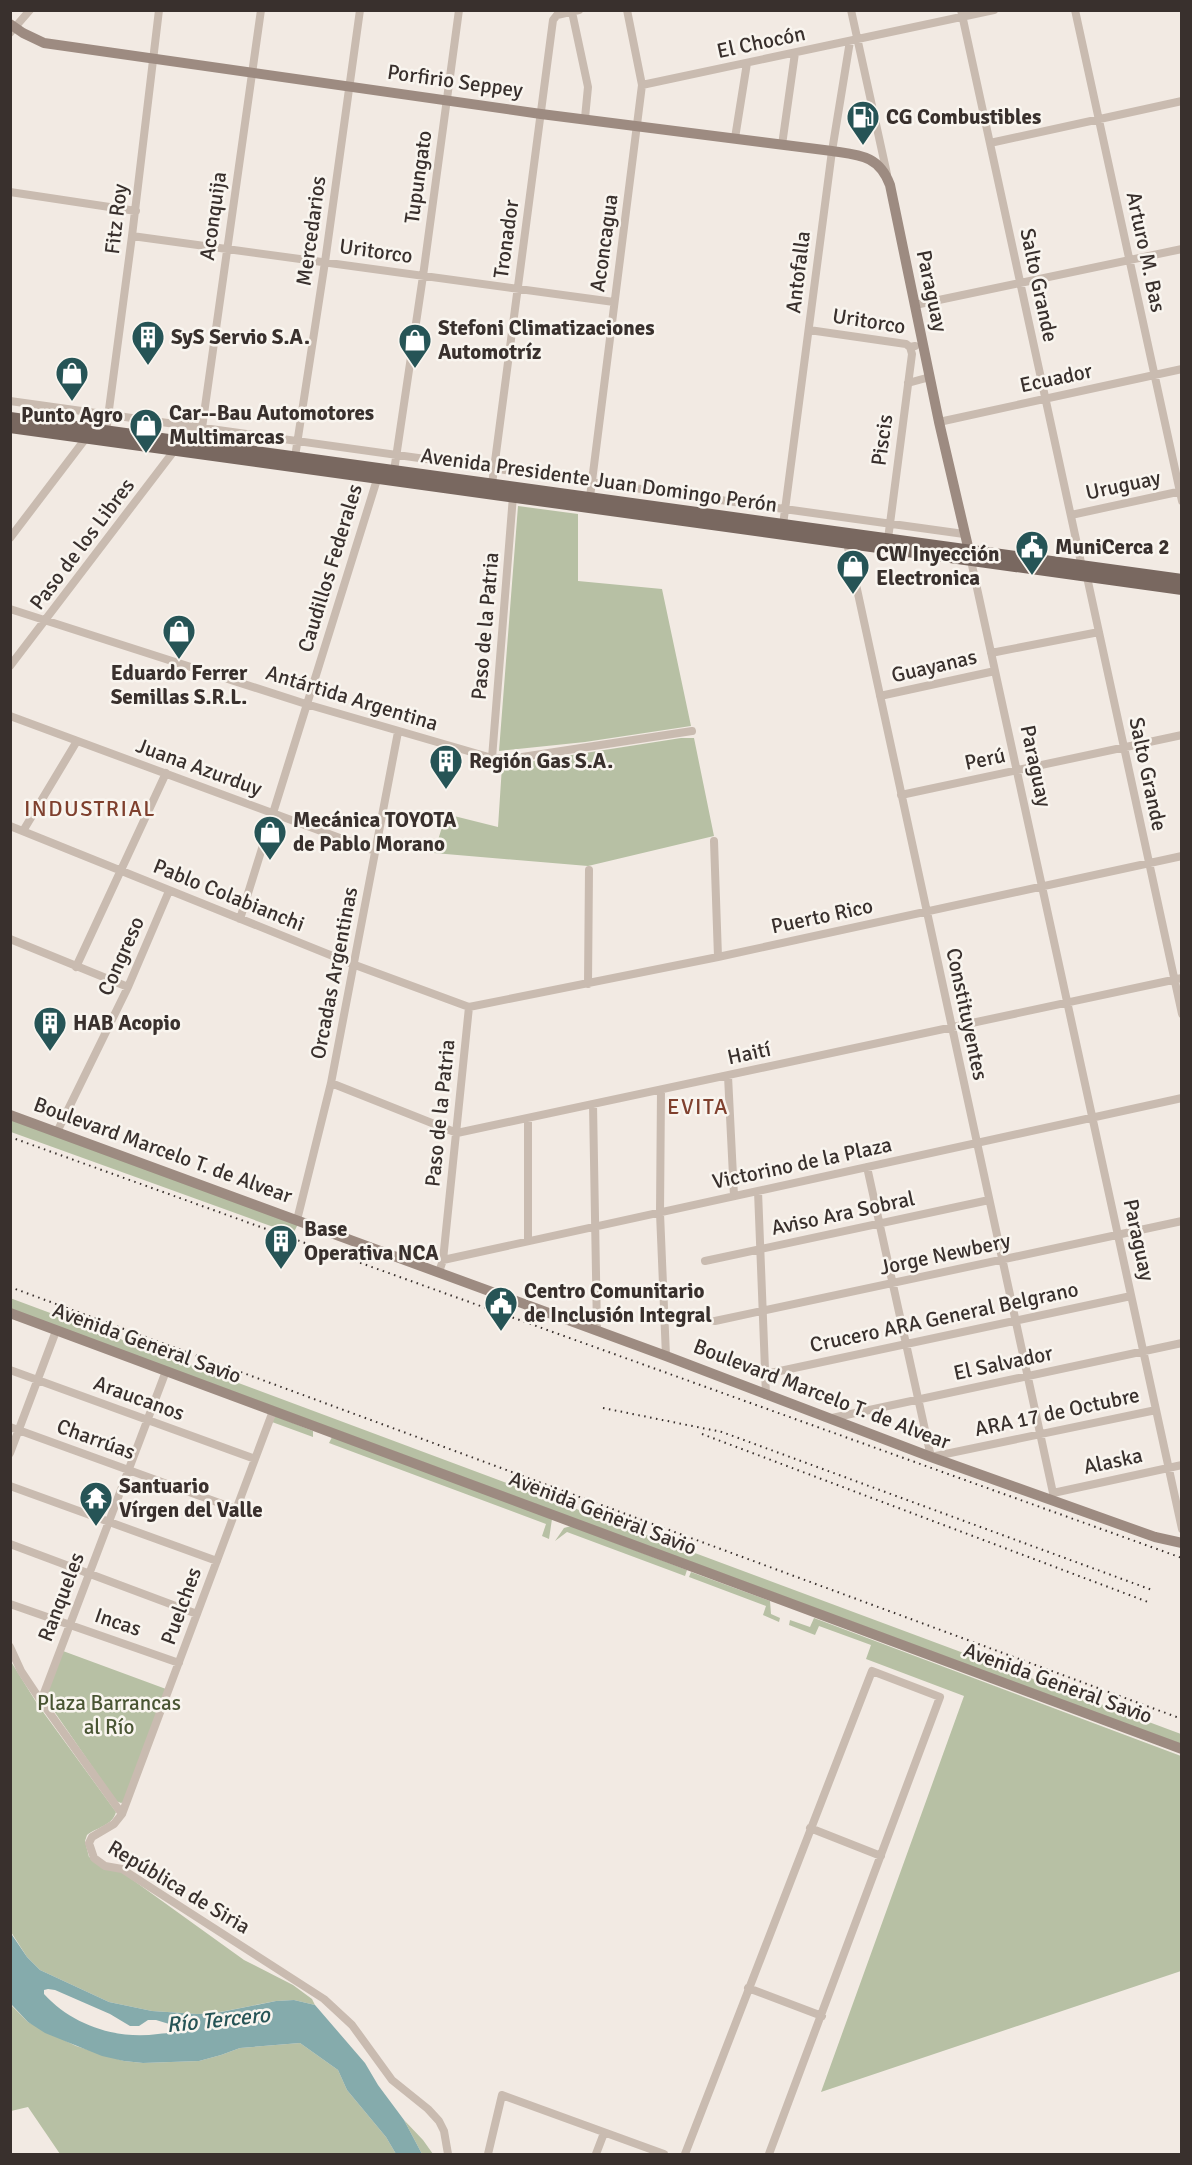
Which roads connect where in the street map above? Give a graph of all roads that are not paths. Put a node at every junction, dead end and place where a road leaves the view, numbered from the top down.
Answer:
1 (30, 10) edge
2 (159, 10) edge
3 (261, 10) edge
4 (360, 10) edge
5 (459, 10) edge
6 (627, 10) edge
7 (851, 10) edge
8 (994, 10) edge
9 (1075, 10) edge
10 (576, 11) edge
11 (962, 14) edge
12 (12, 28) edge
13 (853, 40) junction
14 (795, 53) junction
15 (153, 59) junction
16 (747, 63) junction
17 (253, 72) junction
18 (350, 85) junction
19 (642, 85) junction
20 (447, 99) junction
21 (1182, 101) edge
22 (541, 114) junction
23 (585, 118) junction
24 (1099, 118) junction
25 (638, 126) junction
26 (735, 138) junction
27 (990, 142) junction
28 (782, 145) junction
29 (832, 151) junction
30 (888, 181) junction
31 (10, 192) edge
32 (135, 211) junction
33 (132, 236) junction
34 (226, 248) junction
35 (1182, 249) edge
36 (1130, 260) junction
37 (325, 262) junction
38 (423, 276) junction
39 (1020, 283) junction
40 (518, 290) junction
41 (614, 303) junction
42 (915, 305) junction
43 (809, 330) junction
44 (923, 344) junction
45 (910, 347) junction
46 (1182, 369) edge
47 (1152, 376) junction
48 (930, 377) junction
49 (908, 383) junction
50 (1046, 399) junction
51 (10, 401) edge
52 (108, 415) junction
53 (10, 418) edge
54 (939, 422) junction
55 (10, 427) edge
56 (202, 428) junction
57 (106, 432) junction
58 (86, 438) junction
59 (298, 441) junction
60 (178, 446) junction
61 (396, 455) junction
62 (296, 457) junction
63 (495, 468) junction
64 (394, 471) junction
65 (379, 473) junction
66 (592, 482) junction
67 (492, 484) junction
68 (1181, 494) edge
69 (513, 496) junction
70 (590, 497) junction
71 (785, 508) junction
72 (1071, 515) junction
73 (889, 523) junction
74 (783, 525) junction
75 (964, 534) junction
76 (10, 538) edge
77 (888, 539) junction
78 (847, 543) junction
79 (970, 555) junction
80 (1085, 572) junction
81 (1182, 580) edge
82 (1182, 589) edge
83 (10, 609) edge
84 (46, 620) junction
85 (1099, 632) junction
86 (991, 653) junction
87 (10, 666) edge
88 (995, 671) junction
89 (880, 696) junction
90 (306, 704) junction
91 (10, 716) edge
92 (692, 731) dead end
93 (398, 732) junction
94 (1182, 735) edge
95 (77, 741) junction
96 (1124, 747) junction
97 (492, 758) junction
98 (1017, 770) junction
99 (166, 773) junction
100 (901, 795) junction
101 (273, 813) junction
102 (10, 826) edge
103 (23, 831) junction
104 (714, 841) dead end
105 (375, 851) junction
106 (1182, 856) edge
107 (1149, 863) junction
108 (589, 870) dead end
109 (120, 871) junction
110 (1042, 887) junction
111 (169, 891) junction
112 (927, 912) junction
113 (240, 919) junction
114 (10, 939) edge
115 (718, 957) junction
116 (355, 965) junction
117 (76, 967) junction
118 (1178, 979) edge
119 (588, 984) junction
120 (128, 987) junction
121 (1067, 1003) junction
122 (469, 1007) junction
123 (1182, 1014) edge
124 (952, 1028) junction
125 (728, 1076) junction
126 (331, 1083) junction
127 (661, 1090) junction
128 (1182, 1098) edge
129 (593, 1104) junction
130 (10, 1115) edge
131 (1092, 1118) junction
132 (528, 1119) junction
133 (57, 1132) junction
134 (457, 1133) junction
135 (977, 1143) junction
136 (867, 1167) junction
137 (758, 1191) junction
138 (734, 1196) junction
139 (989, 1200) junction
140 (660, 1213) junction
141 (297, 1220) junction
142 (1182, 1221) edge
143 (880, 1224) junction
144 (594, 1227) junction
145 (1118, 1236) junction
146 (528, 1241) junction
147 (762, 1249) junction
148 (443, 1260) junction
149 (1003, 1260) junction
150 (705, 1261) dead end
151 (439, 1272) junction
152 (893, 1284) junction
153 (1131, 1296) junction
154 (764, 1311) junction
155 (10, 1313) edge
156 (1015, 1320) junction
157 (715, 1321) dead end
158 (597, 1330) junction
159 (56, 1331) junction
160 (906, 1343) junction
161 (1182, 1343) edge
162 (1143, 1351) junction
163 (666, 1356) junction
164 (10, 1370) edge
165 (166, 1371) junction
166 (766, 1374) junction
167 (1027, 1376) junction
168 (38, 1380) junction
169 (766, 1395) junction
170 (918, 1400) junction
171 (273, 1410) junction
172 (1156, 1410) junction
173 (832, 1418) junction
174 (147, 1420) junction
175 (15, 1428) edge
176 (1040, 1435) junction
177 (10, 1453) edge
178 (931, 1457) junction
179 (255, 1459) junction
180 (1182, 1465) edge
181 (1168, 1468) junction
182 (128, 1470) junction
183 (10, 1486) edge
184 (1051, 1496) junction
185 (236, 1509) junction
186 (109, 1521) junction
187 (1182, 1529) edge
188 (10, 1544) edge
189 (1182, 1544) edge
190 (217, 1561) junction
191 (89, 1573) junction
192 (10, 1604) edge
193 (197, 1614) junction
194 (70, 1624) junction
195 (10, 1647) edge
196 (180, 1663) junction
197 (40, 1701) junction
198 (1182, 1749) edge
199 (122, 1814) junction
200 (810, 1828) junction
201 (881, 1856) junction
202 (748, 1988) junction
203 (822, 2016) junction
204 (604, 2133) junction
205 (448, 2154) edge
206 (488, 2154) edge
207 (596, 2154) edge
208 (664, 2154) edge
209 (685, 2154) edge
210 (769, 2154) edge

1 - 12 street
2 - 15 street, Fitz Roy
3 - 17 street, Aconquija
4 - 18 street, Mercedarios
5 - 20 street, Tupungato
6 - 19 street, Aconcagua
7 - 13 street, Paraguay
8 - 11 street, El Chocón
9 - 24 street, Arturo M. Bas
10 - 22 street, Tronador
10 - 23 street
11 - 13 street, El Chocón
11 - 27 street, Salto Grande
12 - 15 main road, Porfirio Seppey
13 - 14 street, El Chocón
13 - 29 street, Antofalla
13 - 30 street, Paraguay
14 - 16 street, El Chocón
14 - 28 street
15 - 17 main road, Porfirio Seppey
15 - 32 street, Fitz Roy
16 - 19 street, El Chocón
16 - 26 street
17 - 18 main road, Porfirio Seppey
17 - 34 street, Aconquija
18 - 20 main road, Porfirio Seppey
18 - 37 street, Mercedarios
19 - 25 street, Aconcagua
20 - 22 main road, Porfirio Seppey
20 - 38 street, Tupungato
21 - 24 street
22 - 23 main road, Porfirio Seppey
22 - 40 street, Tronador
23 - 25 main road, Porfirio Seppey
24 - 27 street
24 - 36 street, Arturo M. Bas
25 - 26 main road, Porfirio Seppey
25 - 41 street, Aconcagua
26 - 28 main road, Porfirio Seppey
27 - 39 street, Salto Grande
28 - 29 main road, Porfirio Seppey
29 - 30 main road, Porfirio Seppey
29 - 43 street, Antofalla
30 - 42 main road, Paraguay
31 - 32 street
32 - 33 street, Fitz Roy
33 - 34 street, Uritorco
33 - 52 street, Fitz Roy
34 - 37 street, Uritorco
34 - 56 street, Aconquija
35 - 36 street
36 - 39 street
36 - 47 street, Arturo M. Bas
37 - 38 street, Uritorco
37 - 59 street, Mercedarios
38 - 40 street, Uritorco
38 - 61 street, Tupungato
39 - 42 street
39 - 50 street, Salto Grande
40 - 41 street, Uritorco
40 - 63 street, Tronador
41 - 66 street, Aconcagua
42 - 44 main road, Paraguay
43 - 45 street, Uritorco
43 - 71 street, Antofalla
44 - 45 street, Uritorco
44 - 48 main road, Paraguay
45 - 49 street, Piscis
46 - 47 street, Ecuador
47 - 50 street, Ecuador
47 - 68 street, Arturo M. Bas
48 - 49 street
48 - 54 main road, Paraguay
49 - 73 street, Piscis
50 - 54 street, Ecuador
50 - 72 street, Salto Grande
51 - 52 street, Avenida Presidente Juan Domingo Perón
52 - 56 street, Avenida Presidente Juan Domingo Perón
52 - 57 street, Fitz Roy
53 - 57 main road, Avenida Presidente Juan Domingo Perón
54 - 75 main road, Paraguay
55 - 58 main road, Avenida Presidente Juan Domingo Perón
56 - 59 street, Avenida Presidente Juan Domingo Perón
57 - 60 main road, Avenida Presidente Juan Domingo Perón
58 - 60 main road, Avenida Presidente Juan Domingo Perón
58 - 76 street
59 - 61 street, Avenida Presidente Juan Domingo Perón
59 - 62 street, Mercedarios
60 - 62 main road, Avenida Presidente Juan Domingo Perón
60 - 65 main road, Avenida Presidente Juan Domingo Perón
60 - 84 street, Paso de los Libres
61 - 63 street, Avenida Presidente Juan Domingo Perón
61 - 64 street, Tupungato
62 - 65 main road, Avenida Presidente Juan Domingo Perón
63 - 66 street, Avenida Presidente Juan Domingo Perón
63 - 67 street, Tronador
64 - 65 main road, Avenida Presidente Juan Domingo Perón
64 - 67 main road, Avenida Presidente Juan Domingo Perón
65 - 69 main road, Avenida Presidente Juan Domingo Perón
65 - 90 street, Caudillos Federales
66 - 70 street, Aconcagua
66 - 71 street, Avenida Presidente Juan Domingo Perón
67 - 70 main road, Avenida Presidente Juan Domingo Perón
68 - 72 street, Uruguay
69 - 78 main road, Avenida Presidente Juan Domingo Perón
69 - 97 street, Paso de la Patria
70 - 74 main road, Avenida Presidente Juan Domingo Perón
71 - 73 street, Avenida Presidente Juan Domingo Perón
71 - 74 street, Antofalla
72 - 80 street, Salto Grande
73 - 75 street, Avenida Presidente Juan Domingo Perón
73 - 77 street, Piscis
74 - 77 main road, Avenida Presidente Juan Domingo Perón
75 - 79 main road, Paraguay
77 - 79 main road, Avenida Presidente Juan Domingo Perón
78 - 79 main road, Avenida Presidente Juan Domingo Perón
78 - 89 street, Constituyentes
79 - 80 main road, Avenida Presidente Juan Domingo Perón
79 - 86 street, Paraguay
80 - 81 main road, Avenida Presidente Juan Domingo Perón
80 - 82 main road, Avenida Presidente Juan Domingo Perón
80 - 85 street, Salto Grande
83 - 84 street, Antártida Argentina
84 - 87 street, Paso de los Libres
84 - 90 street, Antártida Argentina
85 - 86 street, Guayanas
85 - 96 street, Salto Grande
86 - 88 street, Paraguay
88 - 89 street, Guayanas
88 - 98 street, Paraguay
89 - 100 street, Constituyentes
90 - 93 street, Antártida Argentina
90 - 101 street, Caudillos Federales
91 - 95 street, Juana Azurduy
92 - 97 street, Antártida Argentina
93 - 97 street, Antártida Argentina
93 - 105 street, Orcadas Argentinas
94 - 96 street, Perú
95 - 99 street, Juana Azurduy
95 - 103 street
96 - 98 street, Perú
96 - 107 street, Salto Grande
98 - 100 street, Perú
98 - 110 street, Paraguay
99 - 101 street, Juana Azurduy
99 - 109 street
100 - 112 street, Constituyentes
101 - 105 street, Juana Azurduy
101 - 113 street, Caudillos Federales
102 - 103 street, Pablo Colabianchi
103 - 109 street, Pablo Colabianchi
104 - 115 street
105 - 116 street, Orcadas Argentinas
106 - 107 street, Puerto Rico
107 - 110 street, Puerto Rico
107 - 118 street, Salto Grande
108 - 119 street
109 - 111 street, Pablo Colabianchi
109 - 117 street
110 - 112 street, Puerto Rico
110 - 121 street, Paraguay
111 - 113 street, Pablo Colabianchi
111 - 120 street, Congreso
112 - 115 street, Puerto Rico
112 - 124 street, Constituyentes
113 - 116 street, Pablo Colabianchi
114 - 117 street
115 - 119 street, Puerto Rico
116 - 122 street, Pablo Colabianchi
116 - 126 street, Orcadas Argentinas
117 - 120 street
118 - 121 street, Haití
118 - 123 street, Salto Grande
119 - 122 street, Puerto Rico
120 - 133 street, Congreso
121 - 124 street, Haití
121 - 131 street, Paraguay
122 - 134 street, Paso de la Patria
124 - 125 street, Haití
124 - 135 street, Constituyentes
125 - 127 street, Haití
125 - 138 street
126 - 134 street
126 - 141 street, Orcadas Argentinas
127 - 129 street, Haití
127 - 140 street
128 - 131 street, Victorino de la Plaza
129 - 132 street, Haití
129 - 144 street
130 - 133 main road, Boulevard Marcelo T. de Alvear
131 - 135 street, Victorino de la Plaza
131 - 145 street, Paraguay
132 - 134 street, Haití
132 - 146 street
133 - 141 main road, Boulevard Marcelo T. de Alvear
134 - 148 street, Paso de la Patria
135 - 136 street, Victorino de la Plaza
135 - 139 street, Constituyentes
136 - 137 street, Victorino de la Plaza
136 - 143 street
137 - 138 street, Victorino de la Plaza
137 - 147 street
138 - 140 street, Victorino de la Plaza
139 - 143 street, Aviso Ara Sobral
139 - 149 street, Constituyentes
140 - 144 street, Victorino de la Plaza
140 - 163 street
141 - 151 main road, Boulevard Marcelo T. de Alvear
142 - 145 street, Jorge Newbery
143 - 147 street, Aviso Ara Sobral
143 - 152 street
144 - 146 street, Victorino de la Plaza
144 - 158 street
145 - 149 street, Jorge Newbery
145 - 153 street, Paraguay
146 - 148 street, Victorino de la Plaza
147 - 150 street, Aviso Ara Sobral
147 - 154 street
148 - 151 street
149 - 152 street, Jorge Newbery
149 - 156 street, Constituyentes
151 - 158 main road, Boulevard Marcelo T. de Alvear
152 - 154 street, Jorge Newbery
152 - 160 street
153 - 156 street, Crucero ARA General Belgrano
153 - 162 street, Paraguay
154 - 157 street, Jorge Newbery
154 - 166 street
155 - 159 main road, Avenida General Savio
156 - 160 street, Crucero ARA General Belgrano
156 - 167 street, Constituyentes
158 - 163 main road, Boulevard Marcelo T. de Alvear
159 - 165 main road, Avenida General Savio
159 - 168 street
160 - 166 street, Crucero ARA General Belgrano
160 - 170 street
161 - 162 street, El Salvador
162 - 167 street, El Salvador
162 - 172 street, Paraguay
163 - 169 main road, Boulevard Marcelo T. de Alvear
164 - 168 street, Araucanos
165 - 171 main road, Avenida General Savio
165 - 174 street, Ranqueles
166 - 169 street
167 - 170 street, El Salvador
167 - 176 street, Constituyentes
168 - 174 street, Araucanos
168 - 175 street
169 - 173 main road, Boulevard Marcelo T. de Alvear
170 - 173 street, El Salvador
170 - 178 street
171 - 179 street, Puelches
171 - 198 main road, Avenida General Savio
172 - 176 street, ARA 17 de Octubre
172 - 181 street, Paraguay
173 - 178 main road, Boulevard Marcelo T. de Alvear
174 - 179 street, Araucanos
174 - 182 street, Ranqueles
175 - 177 street
175 - 182 street, Charrúas
176 - 178 street, ARA 17 de Octubre
176 - 184 street, Constituyentes
178 - 184 main road, Boulevard Marcelo T. de Alvear
179 - 185 street, Puelches
180 - 181 street, Alaska
181 - 184 street, Alaska
181 - 187 street, Paraguay
182 - 185 street, Charrúas
182 - 186 street, Ranqueles
183 - 186 street
184 - 189 main road, Boulevard Marcelo T. de Alvear
185 - 190 street, Puelches
186 - 190 street
186 - 191 street, Ranqueles
188 - 191 street
190 - 193 street, Puelches
191 - 193 street
191 - 194 street, Ranqueles
192 - 194 street, Incas
193 - 196 street, Puelches
194 - 196 street, Incas
194 - 197 street, Ranqueles
195 - 197 street, República de Siria
196 - 199 street, Puelches
197 - 199 street, República de Siria
199 - 205 street, República de Siria
200 - 201 street
200 - 201 street
200 - 202 street
201 - 203 street
202 - 203 street
202 - 209 street
203 - 210 street
204 - 206 street
204 - 207 street
204 - 208 street

